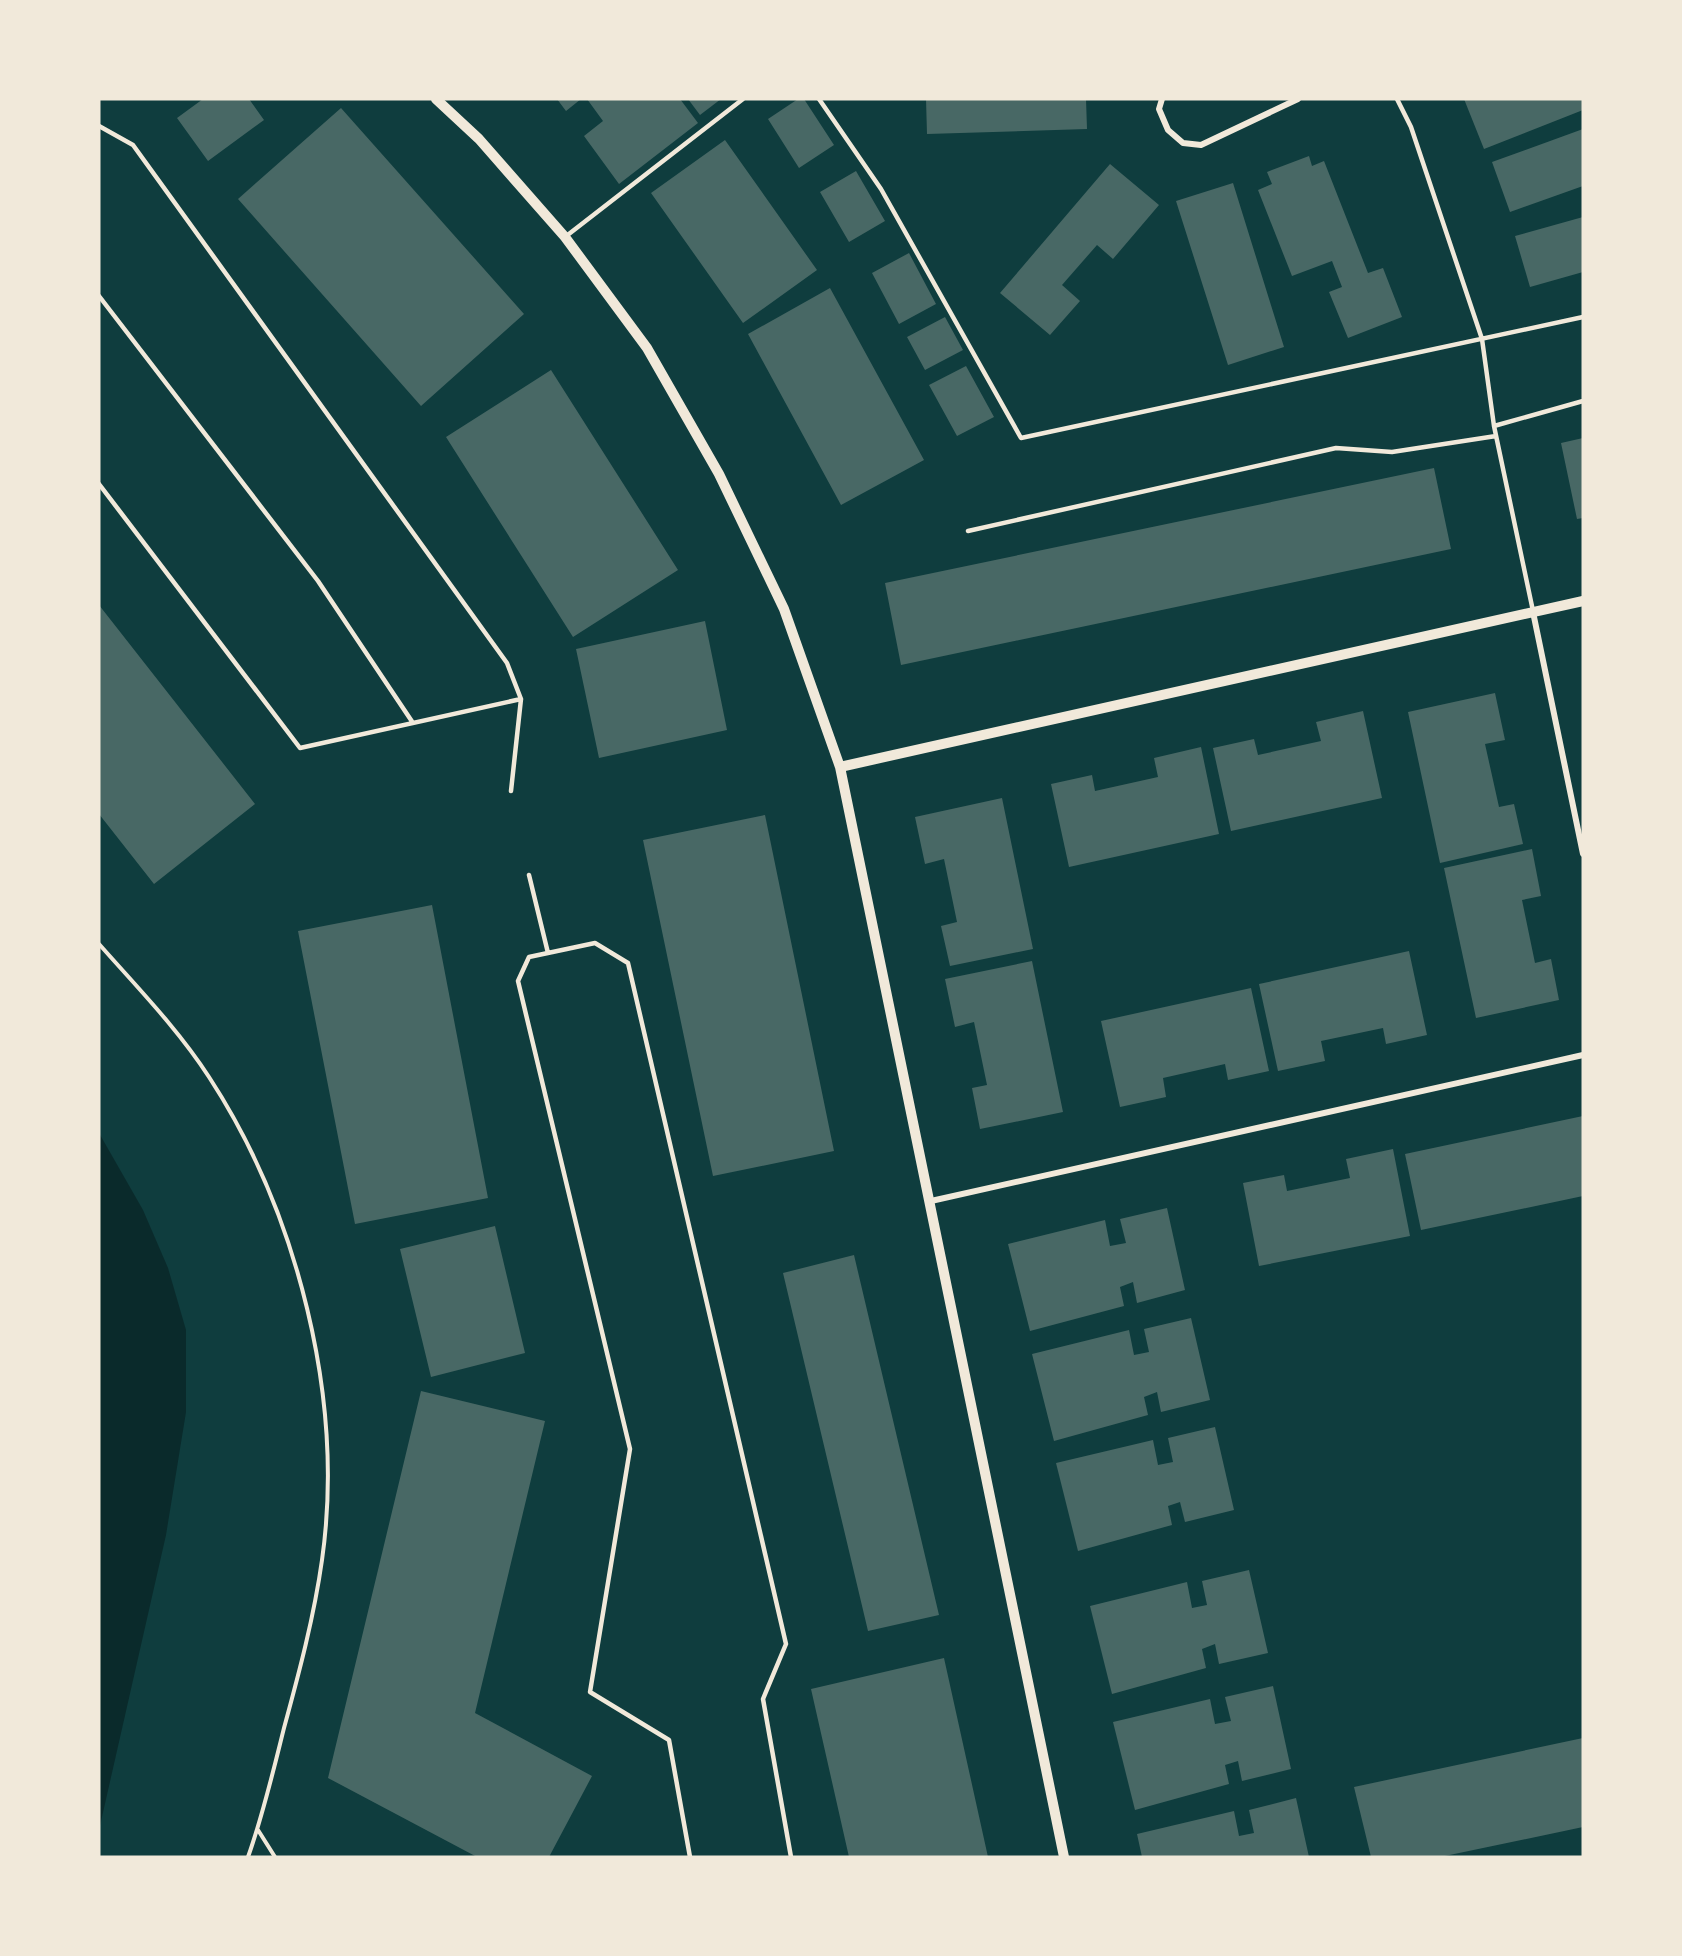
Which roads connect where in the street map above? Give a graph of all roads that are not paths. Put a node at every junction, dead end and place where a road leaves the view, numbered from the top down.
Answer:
1 (436, 99) edge
2 (742, 99) edge
3 (819, 99) edge
4 (1162, 99) edge
5 (1298, 99) edge
6 (1397, 99) edge
7 (99, 126) edge
8 (565, 237) junction
9 (99, 296) edge
10 (1583, 317) edge
11 (1482, 339) junction
12 (1583, 401) edge
13 (1494, 426) junction
14 (1496, 436) junction
15 (99, 484) edge
16 (968, 531) dead end
17 (1583, 602) edge
18 (1533, 612) junction
19 (521, 699) junction
20 (413, 723) junction
21 (840, 767) junction
22 (511, 791) dead end
23 (1583, 855) edge
24 (529, 875) dead end
25 (548, 953) junction
26 (1583, 1055) edge
27 (931, 1201) junction
28 (690, 1857) edge
29 (792, 1857) edge
30 (1064, 1857) edge

1 - 8 street
2 - 8 lane
3 - 11 lane
4 - 5 street
6 - 11 lane
7 - 19 lane
8 - 21 street
9 - 20 lane
10 - 11 lane
11 - 13 lane
12 - 13 lane
13 - 14 lane
14 - 16 lane
14 - 18 lane
15 - 20 lane
17 - 18 street
18 - 21 street
18 - 23 street
19 - 20 lane
19 - 22 lane
21 - 27 street
24 - 25 lane
25 - 28 lane
25 - 29 lane
26 - 27 street
27 - 30 street

